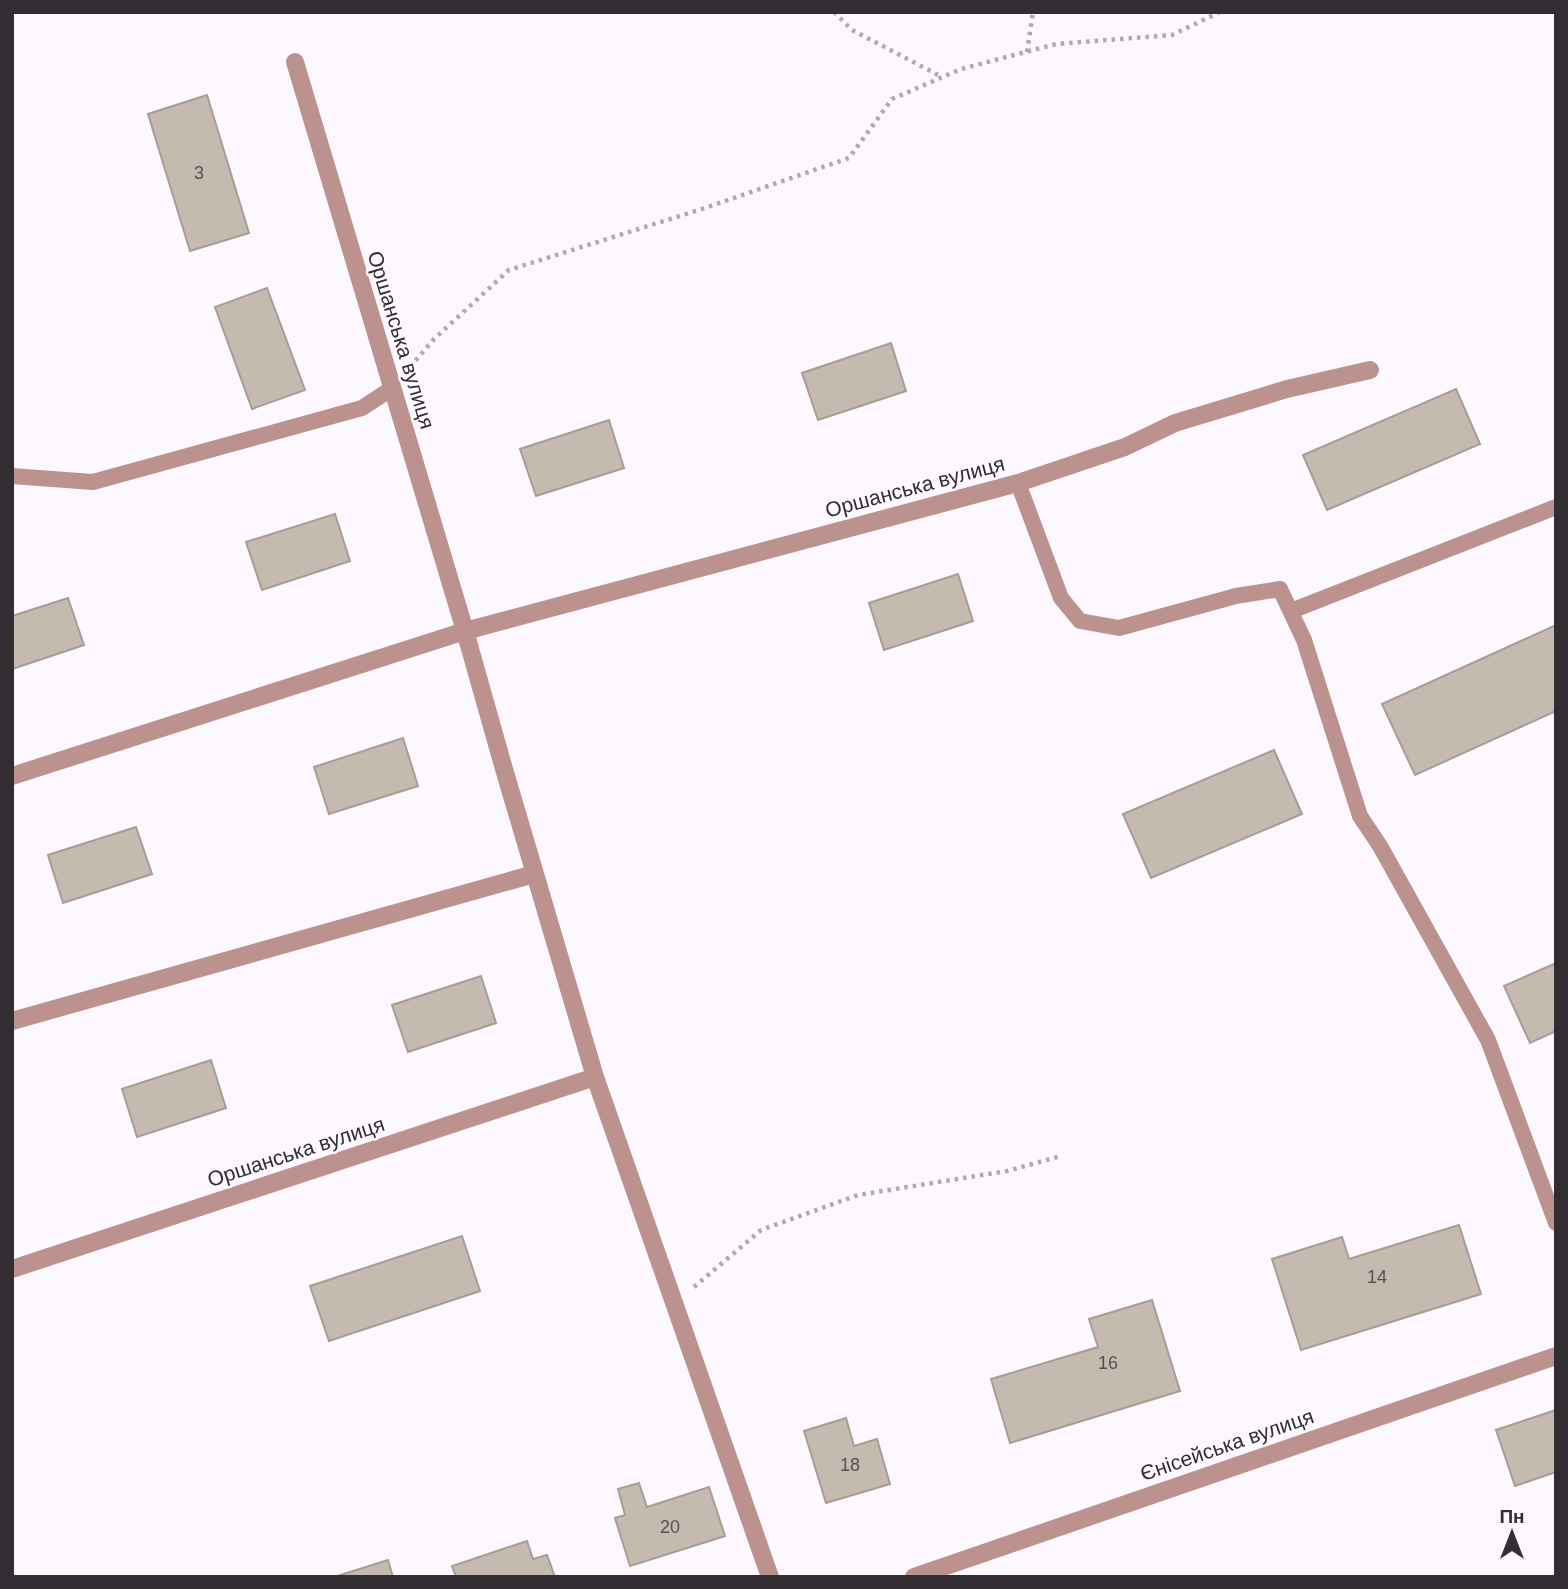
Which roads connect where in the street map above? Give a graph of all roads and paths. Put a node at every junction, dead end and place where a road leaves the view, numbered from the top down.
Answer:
1 (834, 12) edge
2 (1033, 12) edge
3 (1220, 12) edge
4 (1027, 52) junction
5 (295, 62) dead end
6 (943, 77) junction
7 (1370, 370) dead end
8 (391, 389) junction
9 (12, 476) edge
10 (1018, 483) junction
11 (1556, 507) edge
12 (1291, 611) junction
13 (465, 631) junction
14 (12, 776) edge
15 (534, 874) junction
16 (12, 1021) edge
17 (595, 1077) junction
18 (1061, 1156) dead end
19 (1556, 1223) edge
20 (12, 1269) edge
21 (674, 1303) junction
22 (1556, 1356) edge
23 (770, 1577) edge
24 (914, 1577) edge

1 - 6 path
2 - 4 path
3 - 4 path
4 - 6 path
5 - 8 street, Оршанська вулиця
6 - 8 path
7 - 10 street, Оршанська вулиця
8 - 9 lane
8 - 13 street, Оршанська вулиця
10 - 12 lane
10 - 13 street, Оршанська вулиця
11 - 12 lane
12 - 19 lane
13 - 14 street, Оршанська вулиця
13 - 15 street, Оршанська вулиця
15 - 16 street
15 - 17 street, Оршанська вулиця
17 - 20 street, Оршанська вулиця
17 - 21 street, Оршанська вулиця
18 - 21 path
21 - 23 street, Оршанська вулиця
22 - 24 street, Єнісейська вулиця

